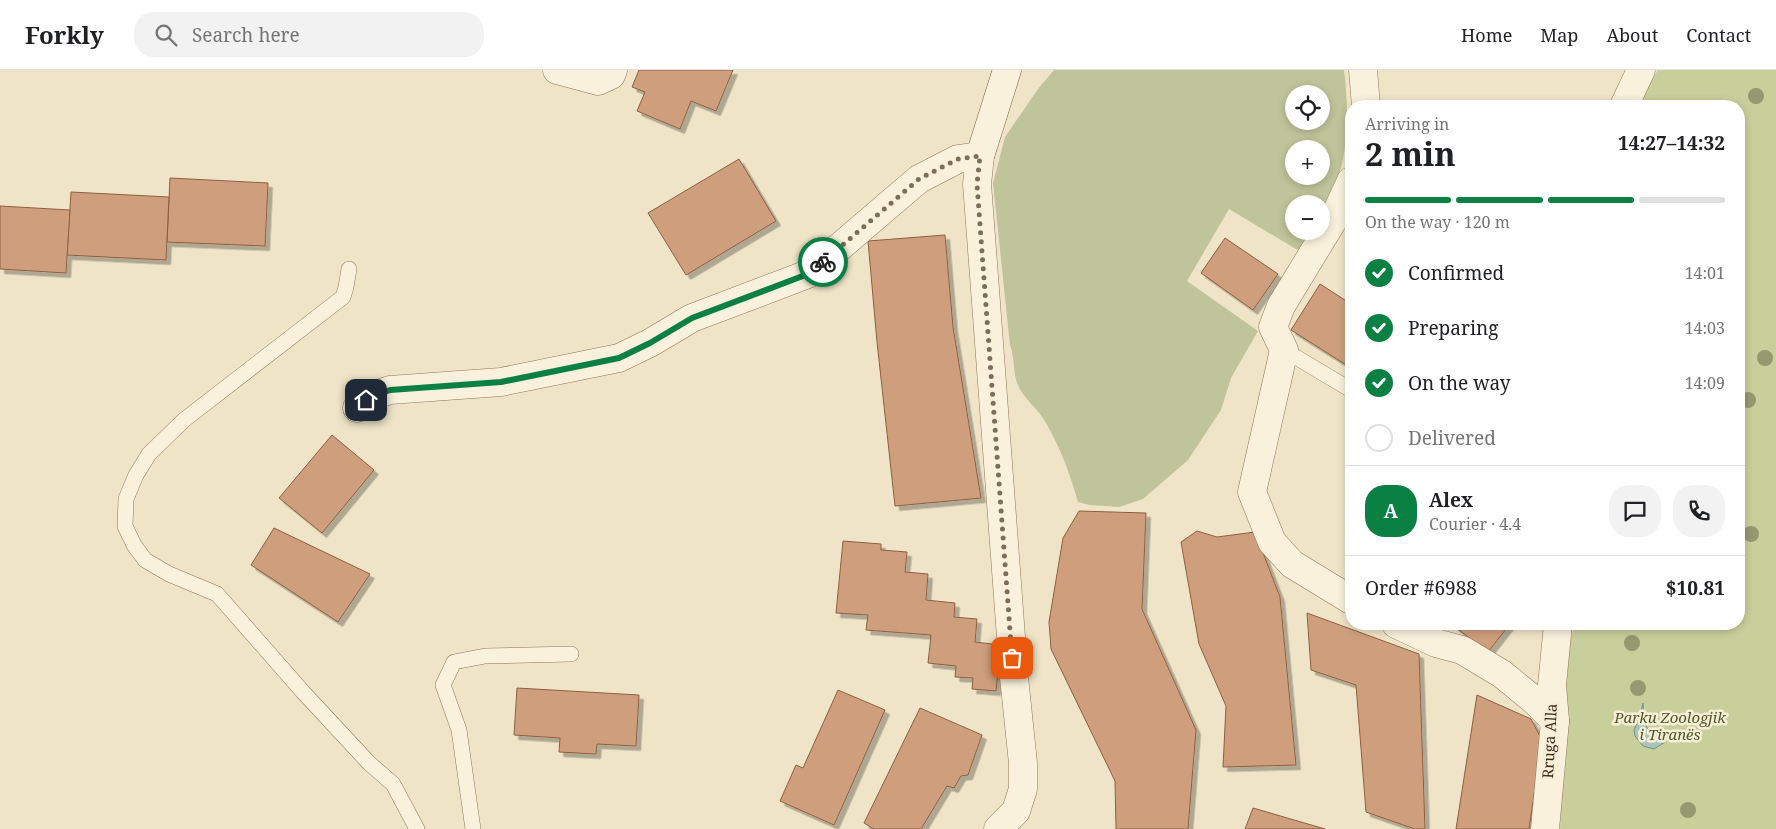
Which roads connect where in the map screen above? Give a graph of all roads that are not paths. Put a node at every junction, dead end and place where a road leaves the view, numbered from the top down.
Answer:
1 (557, 70) edge
2 (613, 70) edge
3 (1007, 70) edge
4 (1363, 70) edge
5 (1641, 70) edge
6 (1366, 100) edge
7 (1627, 100) edge
8 (980, 156) junction
9 (1345, 194) edge
10 (349, 269) dead end
11 (1284, 350) junction
12 (1345, 386) edge
13 (357, 408) dead end
14 (1345, 596) edge
15 (1409, 630) edge
16 (1557, 630) edge
17 (571, 654) dead end
18 (1555, 721) junction
19 (417, 829) edge
20 (473, 829) edge
21 (998, 829) edge
22 (1545, 829) edge

1 - 2 street
3 - 8 street
4 - 6 street
5 - 7 street
8 - 13 street
8 - 21 street
9 - 11 street
10 - 19 lane
11 - 12 lane
11 - 14 street
15 - 18 street
16 - 18 street, Rruga Alla
17 - 20 lane
18 - 22 street, Rruga Alla

